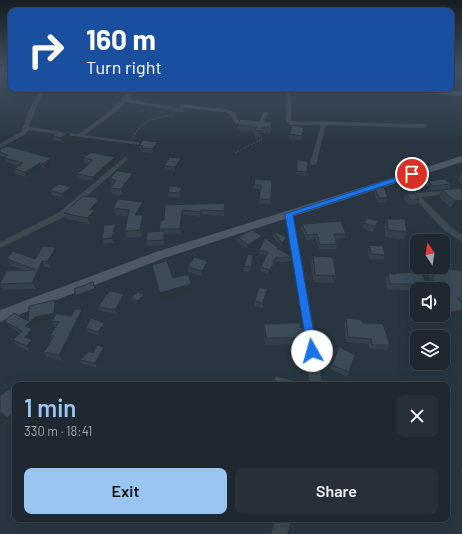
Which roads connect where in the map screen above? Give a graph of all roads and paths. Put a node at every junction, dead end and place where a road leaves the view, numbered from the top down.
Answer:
1 (41, 94) edge
2 (131, 94) edge
3 (288, 94) edge
4 (123, 100) junction
5 (175, 114) dead end
6 (238, 123) edge
7 (324, 123) junction
8 (425, 126) dead end
9 (25, 128) junction
10 (80, 136) junction
11 (260, 138) dead end
12 (135, 143) joint
13 (0, 146) edge
14 (235, 153) dead end
15 (125, 159) dead end
16 (462, 159) edge
17 (313, 164) dead end
18 (399, 179) junction
19 (462, 191) edge
20 (416, 195) junction
21 (289, 214) junction
22 (462, 239) edge
23 (0, 245) edge
24 (0, 316) edge
25 (314, 382) edge
26 (283, 522) edge
27 (279, 534) edge

1 - 9 street
2 - 4 street
3 - 7 street
4 - 6 street
4 - 10 street
5 - 12 path
7 - 8 street
7 - 17 street
9 - 10 street
9 - 13 street
10 - 12 street
11 - 14 path
15 - 23 street
16 - 18 main road
18 - 20 street
18 - 21 main road
19 - 20 street
20 - 22 street
21 - 24 main road
21 - 25 street
26 - 27 street

